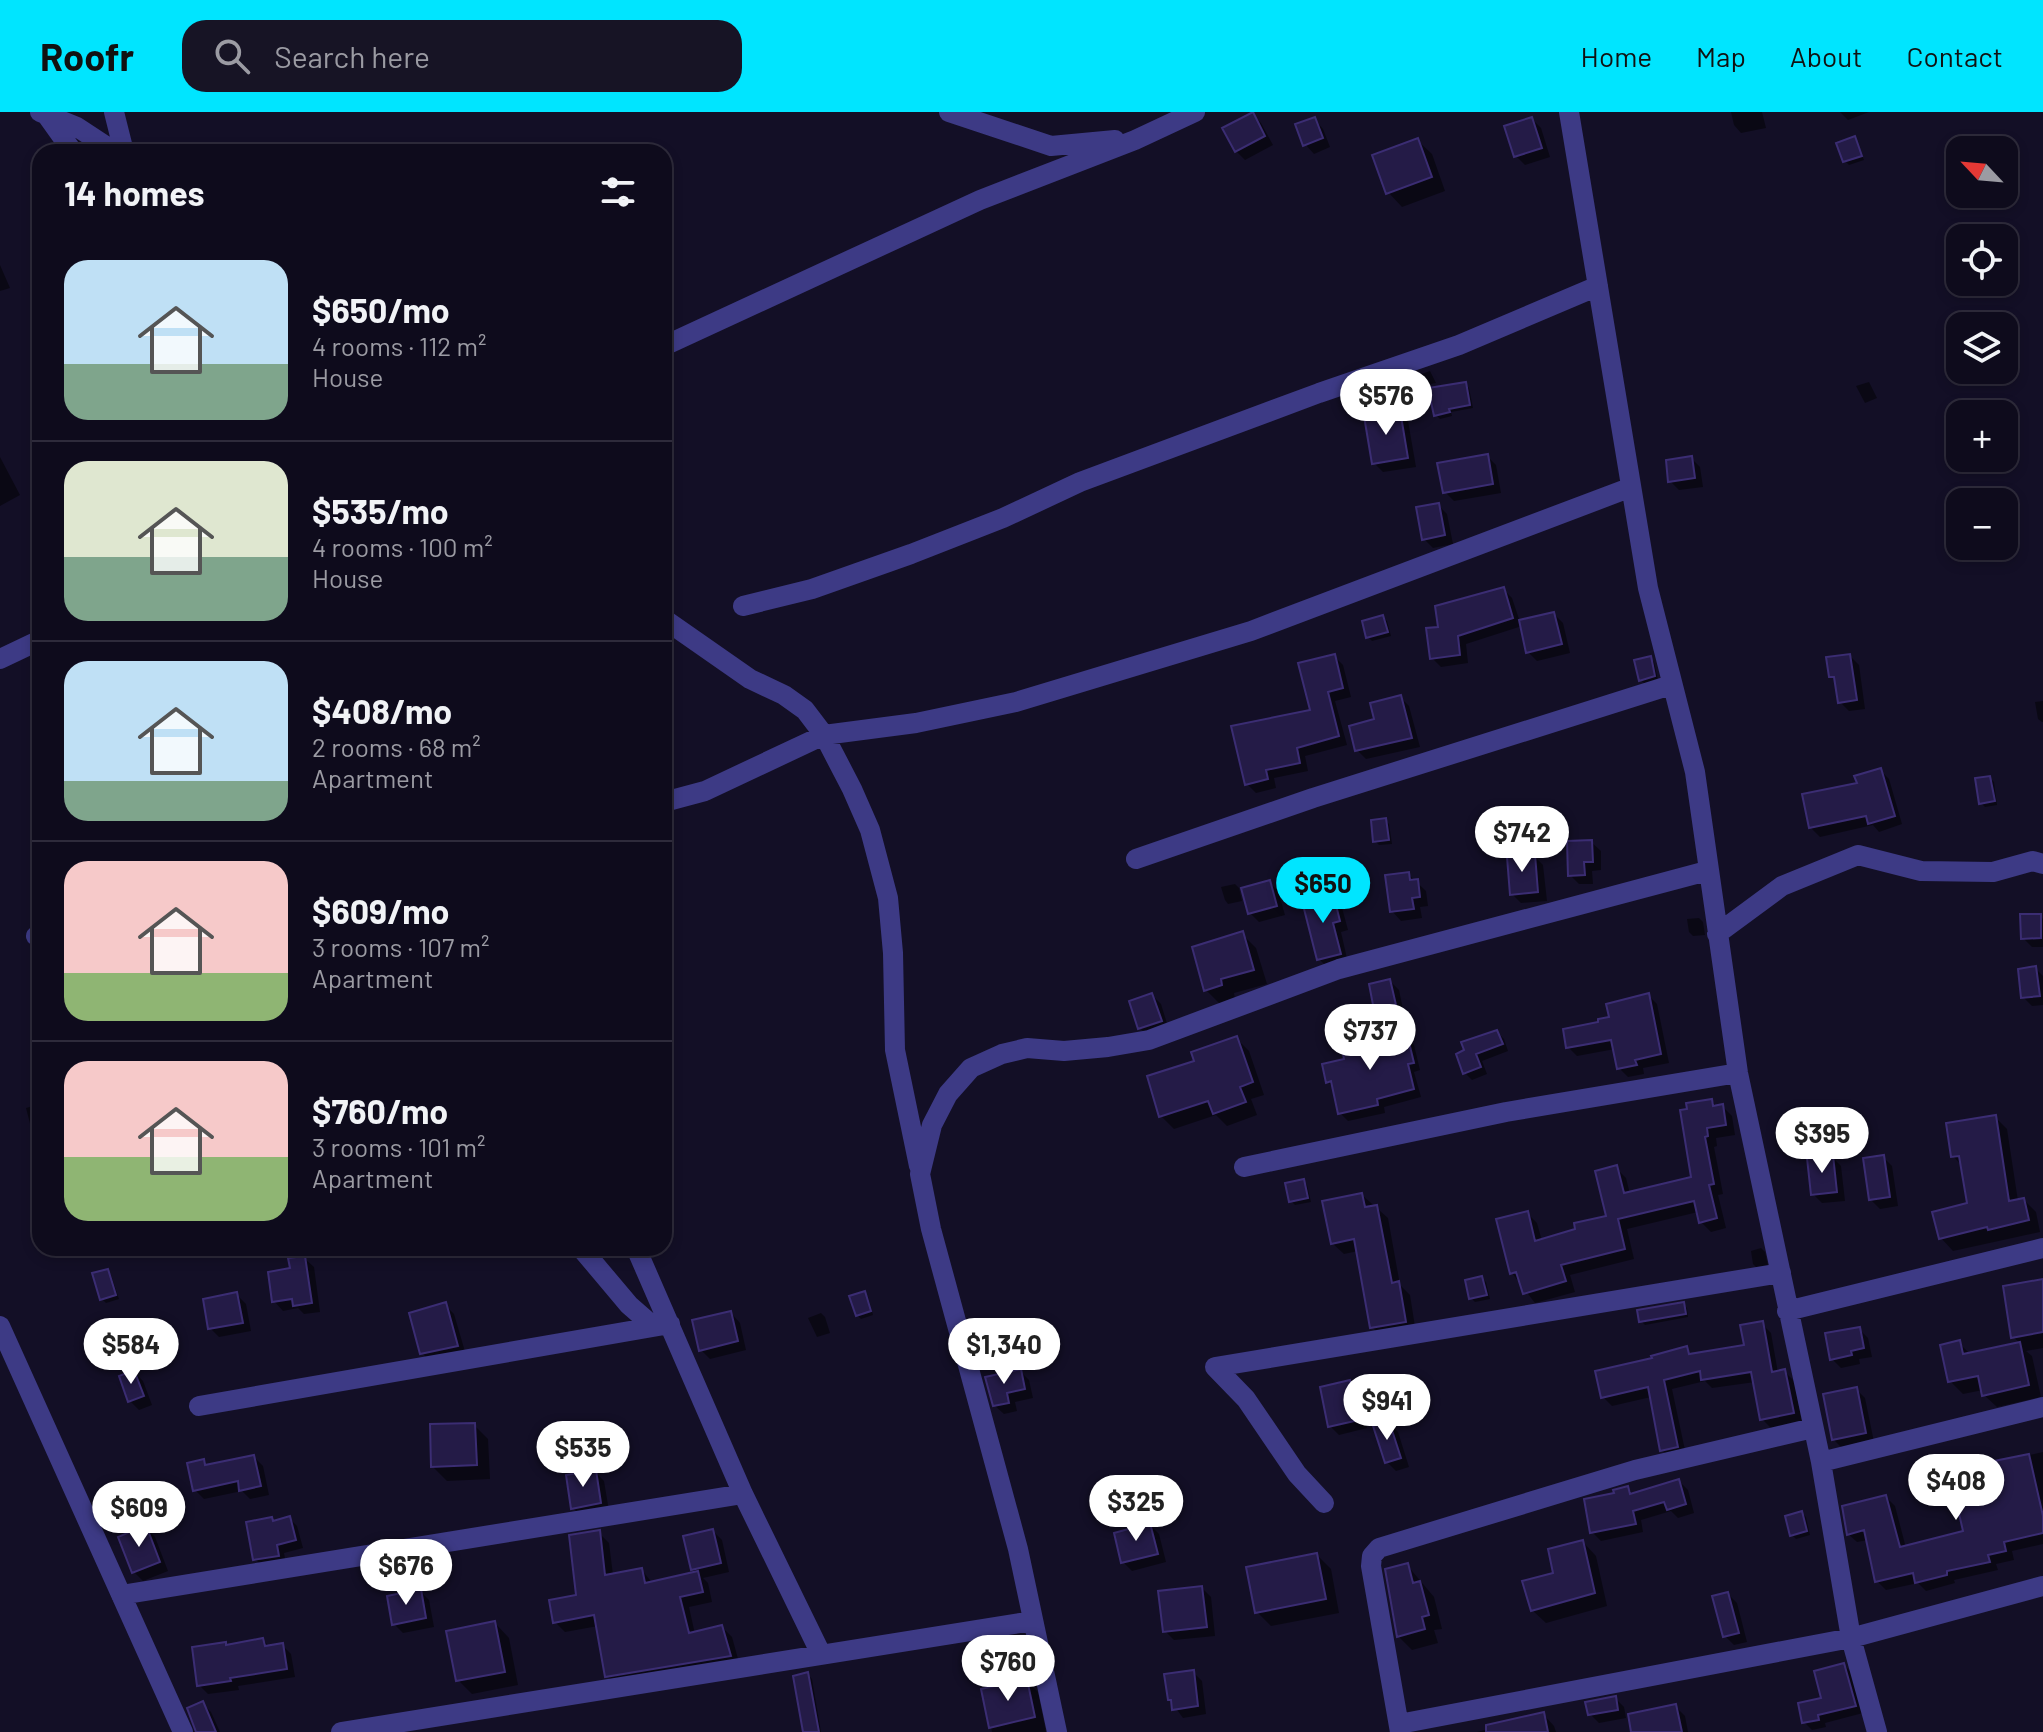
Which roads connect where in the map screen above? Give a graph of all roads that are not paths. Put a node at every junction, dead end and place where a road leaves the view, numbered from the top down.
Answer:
1 (114, 112) edge
2 (949, 112) edge
3 (1195, 112) edge
4 (1569, 112) edge
5 (44, 115) edge
6 (1135, 140) junction
7 (67, 144) edge
8 (105, 144) edge
9 (122, 144) edge
10 (1598, 286) junction
11 (672, 342) edge
12 (1629, 488) junction
13 (743, 606) dead end
14 (672, 625) edge
15 (32, 644) edge
16 (0, 659) edge
17 (1671, 685) junction
18 (824, 735) junction
19 (672, 800) edge
20 (1136, 859) dead end
21 (2043, 864) edge
22 (1707, 871) junction
23 (1717, 934) junction
24 (1738, 1073) junction
25 (1244, 1167) dead end
26 (920, 1174) junction
27 (2043, 1248) edge
28 (588, 1256) edge
29 (639, 1256) edge
30 (1781, 1273) junction
31 (1787, 1311) junction
32 (661, 1325) junction
33 (0, 1326) edge
34 (199, 1406) dead end
35 (2043, 1407) edge
36 (1813, 1428) junction
37 (1821, 1462) junction
38 (743, 1494) junction
39 (1324, 1503) dead end
40 (2043, 1586) edge
41 (121, 1595) junction
42 (1033, 1621) junction
43 (1851, 1638) junction
44 (821, 1654) junction
45 (1400, 1728) edge
46 (183, 1732) edge
47 (341, 1732) edge
48 (1057, 1732) edge
49 (1877, 1732) edge

1 - 9 street
2 - 6 street
3 - 6 street
4 - 10 street
5 - 7 street
5 - 8 street
6 - 11 street
10 - 12 street
10 - 13 street
12 - 17 street
12 - 18 street
14 - 18 street
15 - 16 street
17 - 20 street
17 - 22 street
18 - 19 street
18 - 26 street
21 - 23 street
22 - 23 street
22 - 26 street
23 - 24 street
24 - 25 street
24 - 30 street
26 - 42 street
27 - 31 street
28 - 32 street
29 - 32 street
30 - 31 street
30 - 39 street
31 - 36 street
32 - 34 street
32 - 38 street
33 - 41 street
35 - 37 street
36 - 37 street
36 - 45 street
37 - 43 street
38 - 41 street
38 - 44 street
40 - 43 street
41 - 46 street
42 - 44 street
42 - 48 street
43 - 45 street
43 - 49 street
44 - 47 street

